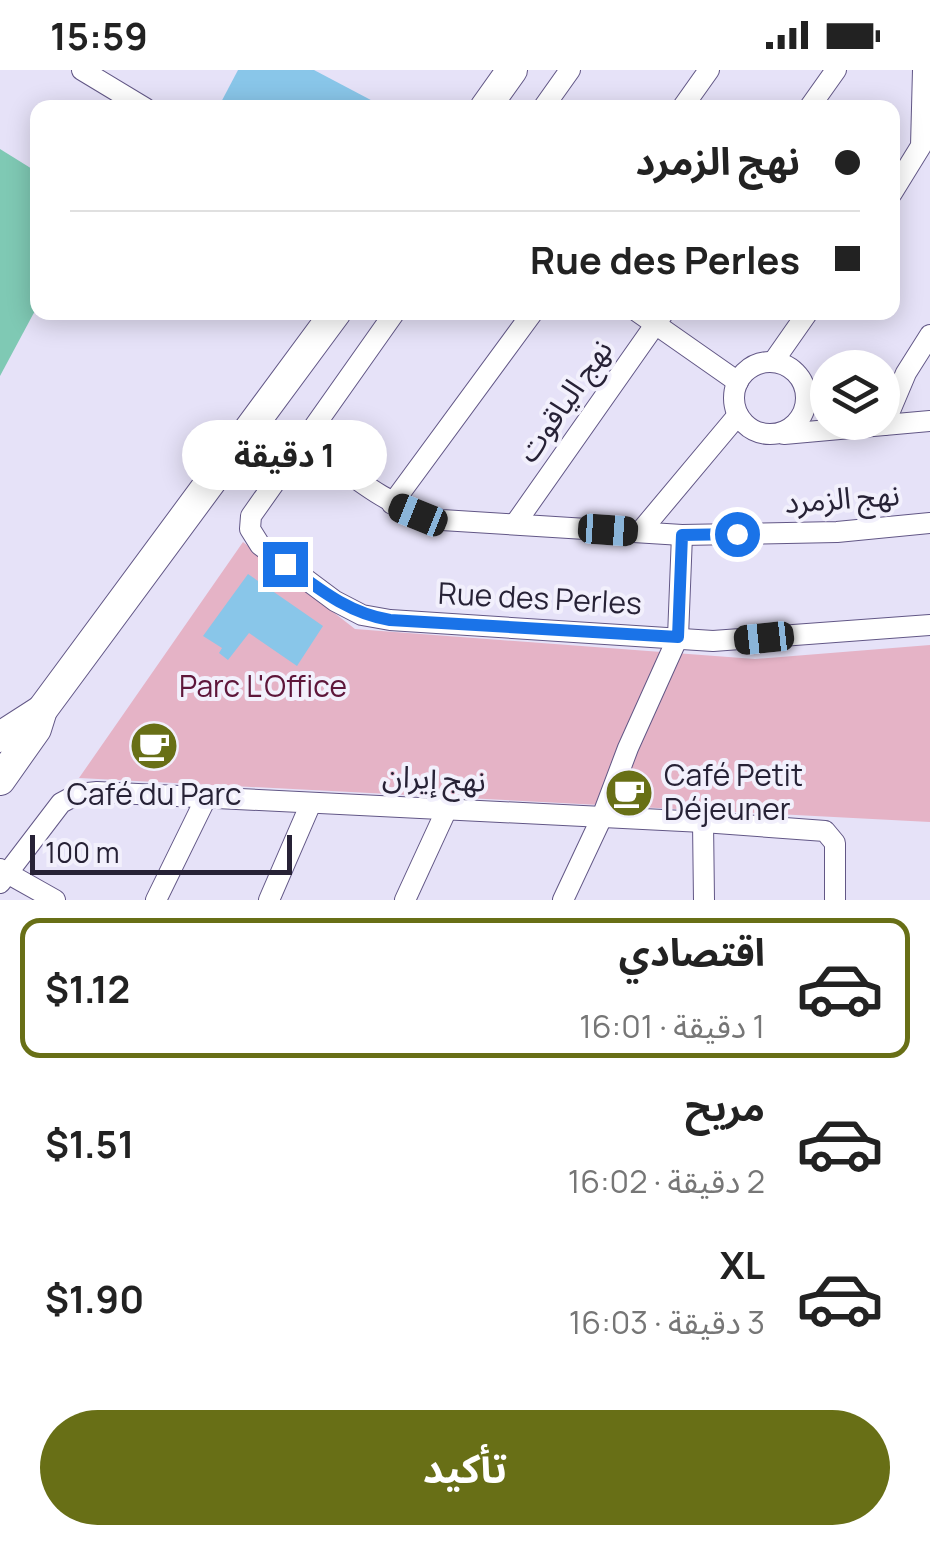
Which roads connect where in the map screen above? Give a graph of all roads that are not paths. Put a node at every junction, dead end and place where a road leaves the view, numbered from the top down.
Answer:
1 (82, 70) edge
2 (512, 70) edge
3 (570, 70) edge
4 (708, 70) edge
5 (836, 70) edge
6 (923, 70) edge
7 (131, 100) edge
8 (491, 100) edge
9 (549, 100) edge
10 (687, 100) edge
11 (815, 100) edge
12 (926, 145) edge
13 (900, 182) edge
14 (330, 320) edge
15 (389, 320) edge
16 (527, 320) edge
17 (650, 320) edge
18 (656, 320) edge
19 (802, 320) edge
20 (930, 335) edge
21 (773, 362) junction
22 (738, 382) junction
23 (900, 388) edge
24 (738, 415) junction
25 (930, 420) edge
26 (900, 423) edge
27 (810, 431) edge
28 (776, 434) junction
29 (303, 439) junction
30 (392, 504) junction
31 (930, 522) edge
32 (515, 524) junction
33 (640, 532) junction
34 (682, 535) junction
35 (930, 625) edge
36 (678, 637) junction
37 (42, 710) junction
38 (0, 737) edge
39 (0, 780) edge
40 (206, 798) junction
41 (311, 803) junction
42 (446, 810) junction
43 (602, 817) junction
44 (703, 822) junction
45 (2, 876) edge
46 (56, 900) edge
47 (156, 900) edge
48 (269, 900) edge
49 (405, 900) edge
50 (563, 900) edge
51 (704, 900) edge
52 (836, 900) edge

1 - 7 street
2 - 8 main road
3 - 9 street
4 - 10 street
5 - 11 street
6 - 12 street
12 - 13 street
14 - 37 main road
15 - 29 street
16 - 30 street
17 - 32 street, نهج الياقوت
18 - 22 street
19 - 21 street
20 - 23 street
21 - 22 street
21 - 28 street
22 - 24 street
24 - 28 street
24 - 33 street
25 - 26 street
27 - 28 street
29 - 30 street, نهج الزمرد
29 - 36 street, Rue des Perles
30 - 32 street, نهج الزمرد
31 - 34 street, نهج الزمرد
32 - 33 street, نهج الزمرد
33 - 34 street, نهج الزمرد
34 - 36 street
35 - 36 street, Rue des Perles
36 - 43 street
37 - 38 main road
37 - 39 main road
40 - 41 street, نهج إيران
40 - 45 street, نهج إيران
40 - 47 street
41 - 42 street, نهج إيران
41 - 48 street
42 - 43 street, نهج إيران
42 - 49 street
43 - 44 street, نهج إيران
43 - 50 street
44 - 51 street
44 - 52 street, نهج إيران
45 - 46 street

